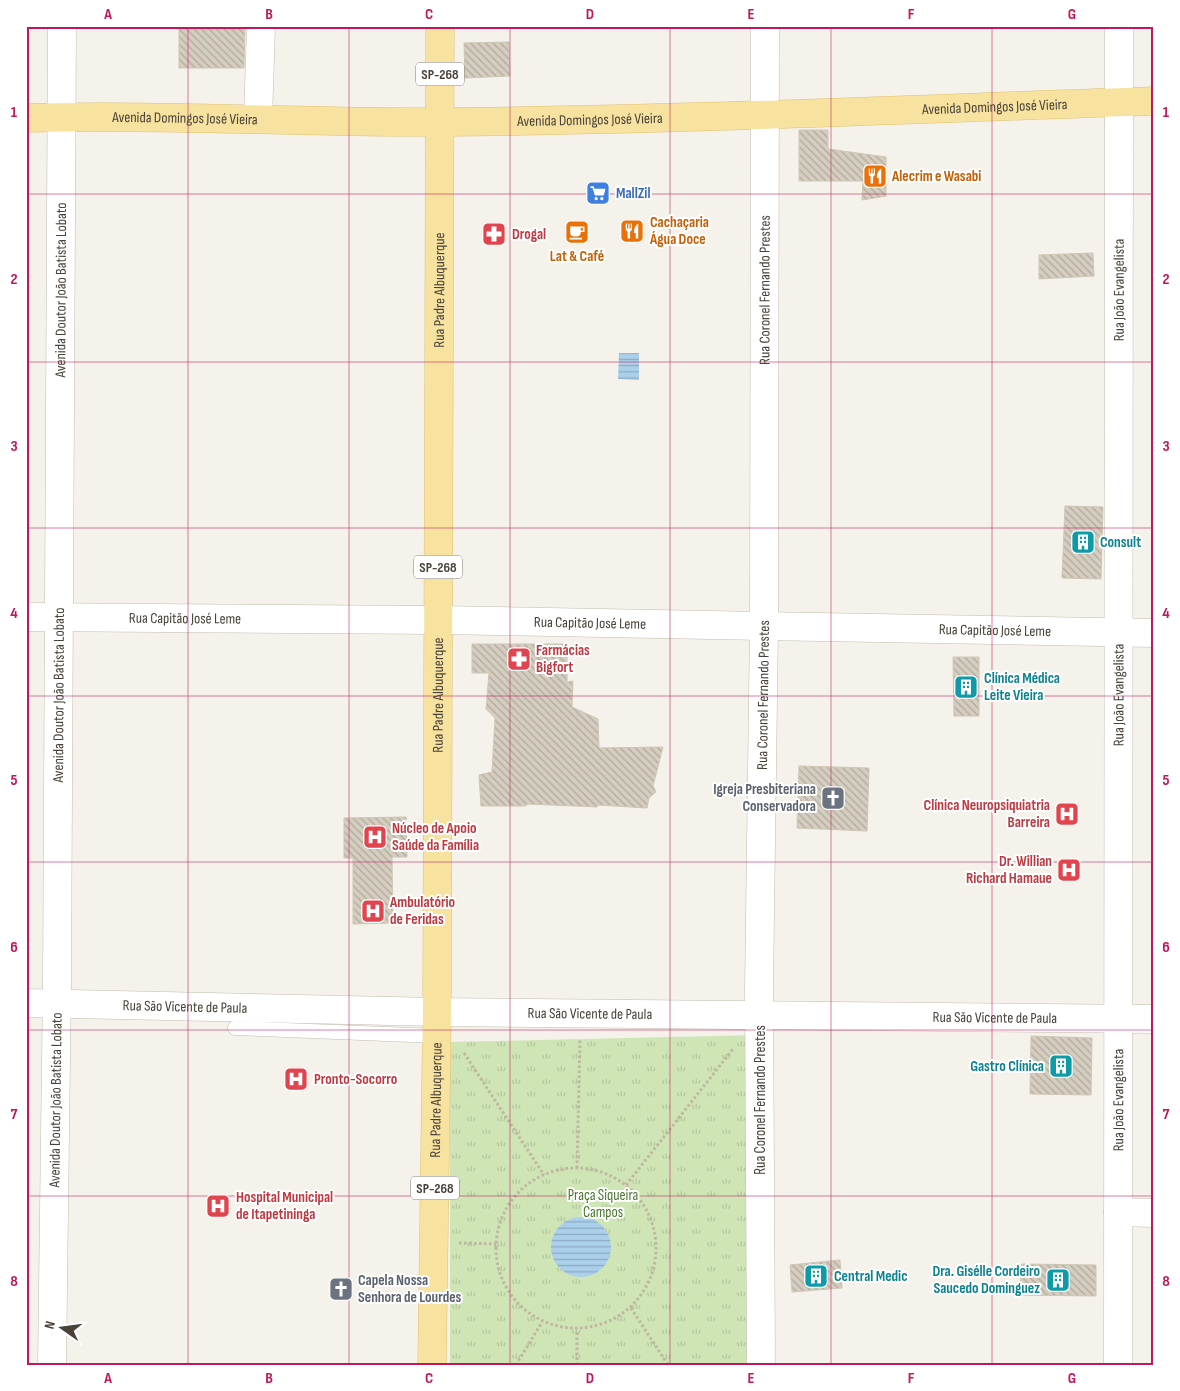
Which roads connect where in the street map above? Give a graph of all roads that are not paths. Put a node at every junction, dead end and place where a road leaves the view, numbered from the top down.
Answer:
1 (62, 26) edge
2 (261, 26) edge
3 (440, 26) edge
4 (765, 26) edge
5 (1119, 26) edge
6 (1154, 101) edge
7 (1119, 102) junction
8 (764, 115) junction
9 (61, 117) junction
10 (26, 118) edge
11 (258, 119) junction
12 (440, 122) junction
13 (59, 616) junction
14 (26, 617) edge
15 (438, 620) junction
16 (764, 625) junction
17 (1119, 633) junction
18 (1154, 633) edge
19 (26, 1003) edge
20 (57, 1004) junction
21 (759, 1015) junction
22 (1118, 1018) junction
23 (1154, 1019) edge
24 (235, 1028) dead end
25 (437, 1032) junction
26 (1118, 1212) junction
27 (1154, 1213) edge
28 (52, 1365) edge
29 (432, 1365) edge
30 (761, 1365) edge
31 (1118, 1365) edge

1 - 9 street, Avenida Doutor João Batista Lobato
2 - 11 street
3 - 12 main road, Rua Padre Albuquerque / SP-268
4 - 8 street, Rua Coronel Fernando Prestes
5 - 7 street, Rua João Evangelista
6 - 7 main road, Avenida Domingos José Vieira
7 - 8 main road, Avenida Domingos José Vieira
7 - 17 street, Rua João Evangelista
8 - 12 main road, Avenida Domingos José Vieira
8 - 16 street, Rua Coronel Fernando Prestes
9 - 10 main road, Avenida Domingos José Vieira
9 - 11 main road, Avenida Domingos José Vieira
9 - 13 street, Avenida Doutor João Batista Lobato
11 - 12 main road, Avenida Domingos José Vieira
12 - 15 main road, Rua Padre Albuquerque / SP-268
13 - 14 street, Rua Capitão José Leme
13 - 15 street, Rua Capitão José Leme
13 - 20 street, Avenida Doutor João Batista Lobato
15 - 16 street, Rua Capitão José Leme
15 - 25 main road, Rua Padre Albuquerque / SP-268
16 - 17 street, Rua Capitão José Leme
16 - 21 street, Rua Coronel Fernando Prestes
17 - 18 street, Rua Capitão José Leme
17 - 22 street, Rua João Evangelista
19 - 20 street, Rua São Vicente de Paula
20 - 25 street, Rua São Vicente de Paula
20 - 28 street, Avenida Doutor João Batista Lobato
21 - 22 street, Rua São Vicente de Paula
21 - 25 street, Rua São Vicente de Paula
21 - 30 street, Rua Coronel Fernando Prestes
22 - 23 street, Rua São Vicente de Paula
22 - 26 street, Rua João Evangelista
24 - 25 lane
25 - 29 main road, Rua Padre Albuquerque / SP-268
26 - 27 street
26 - 31 street, Rua João Evangelista

